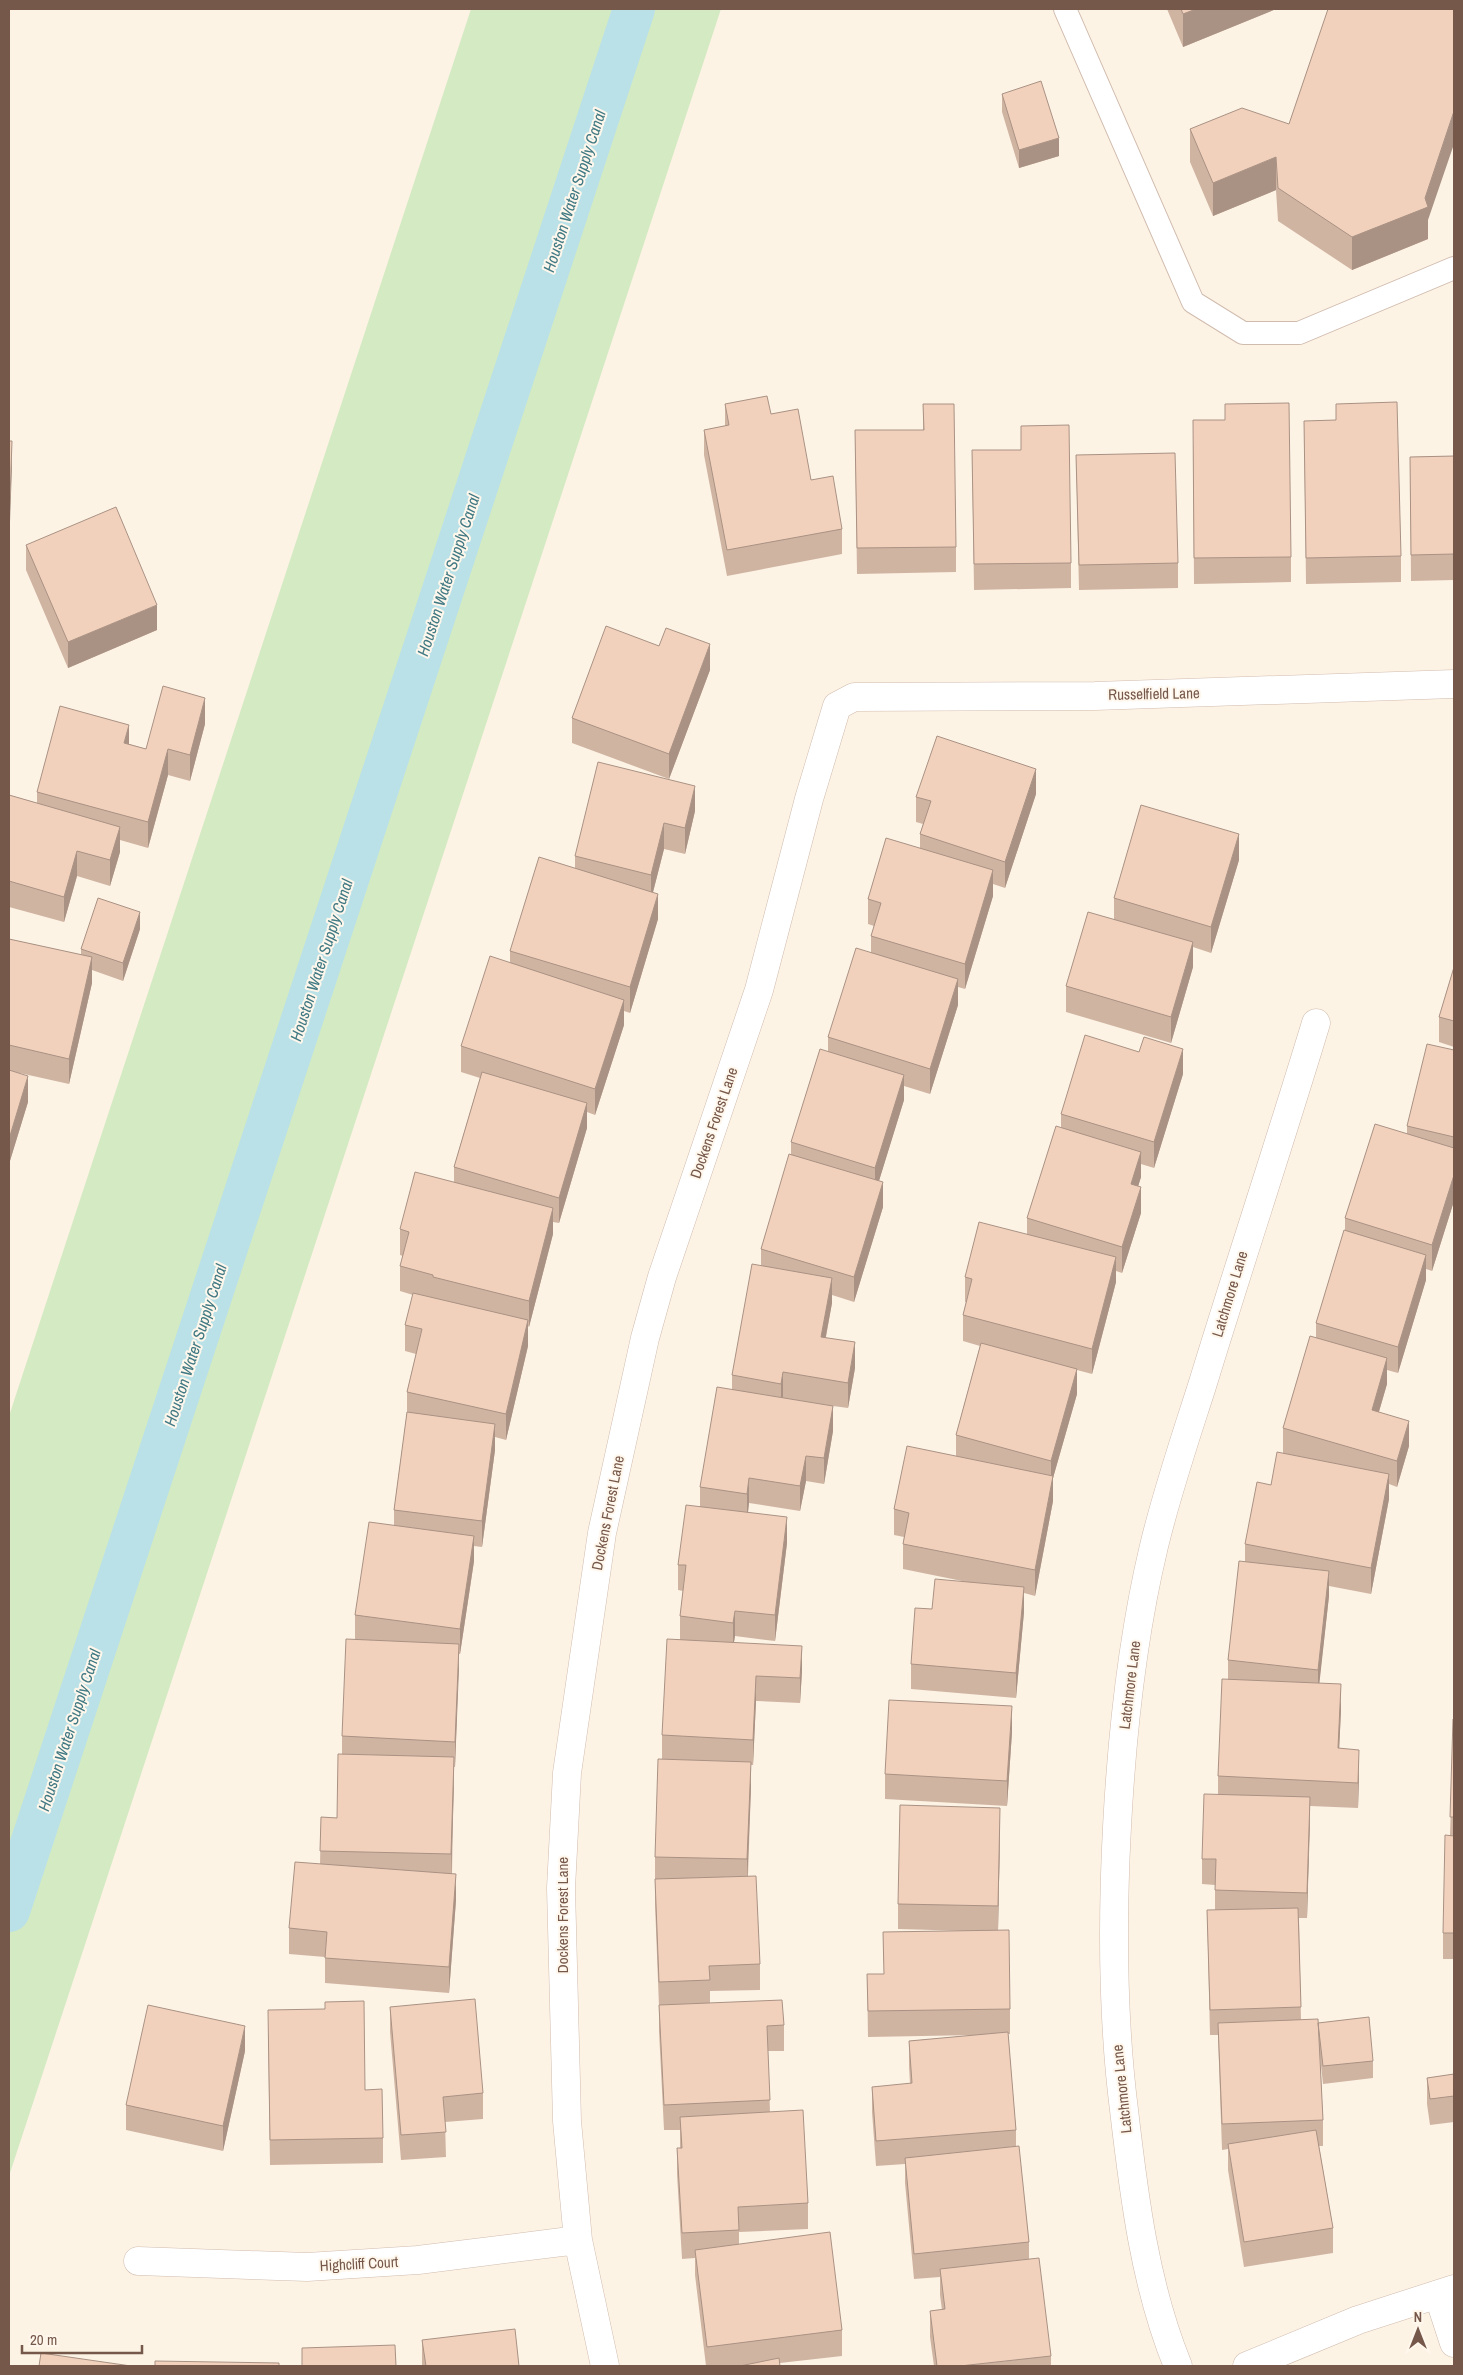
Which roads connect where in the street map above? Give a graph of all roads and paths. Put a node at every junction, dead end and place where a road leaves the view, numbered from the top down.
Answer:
1 (1065, 9) edge
2 (1454, 268) edge
3 (1454, 684) edge
4 (854, 696) joint
5 (1316, 1023) dead end
6 (578, 2240) junction
7 (138, 2261) dead end
8 (1446, 2292) edge
9 (1454, 2343) edge
10 (605, 2366) edge
11 (1178, 2366) edge
12 (1247, 2366) edge

1 - 2 lane
3 - 4 street, Russelfield Lane
4 - 6 street, Dockens Forest Lane
5 - 11 street, Latchmore Lane
6 - 7 street, Highcliff Court
6 - 10 street, Dockens Forest Lane
8 - 9 street
8 - 12 street

